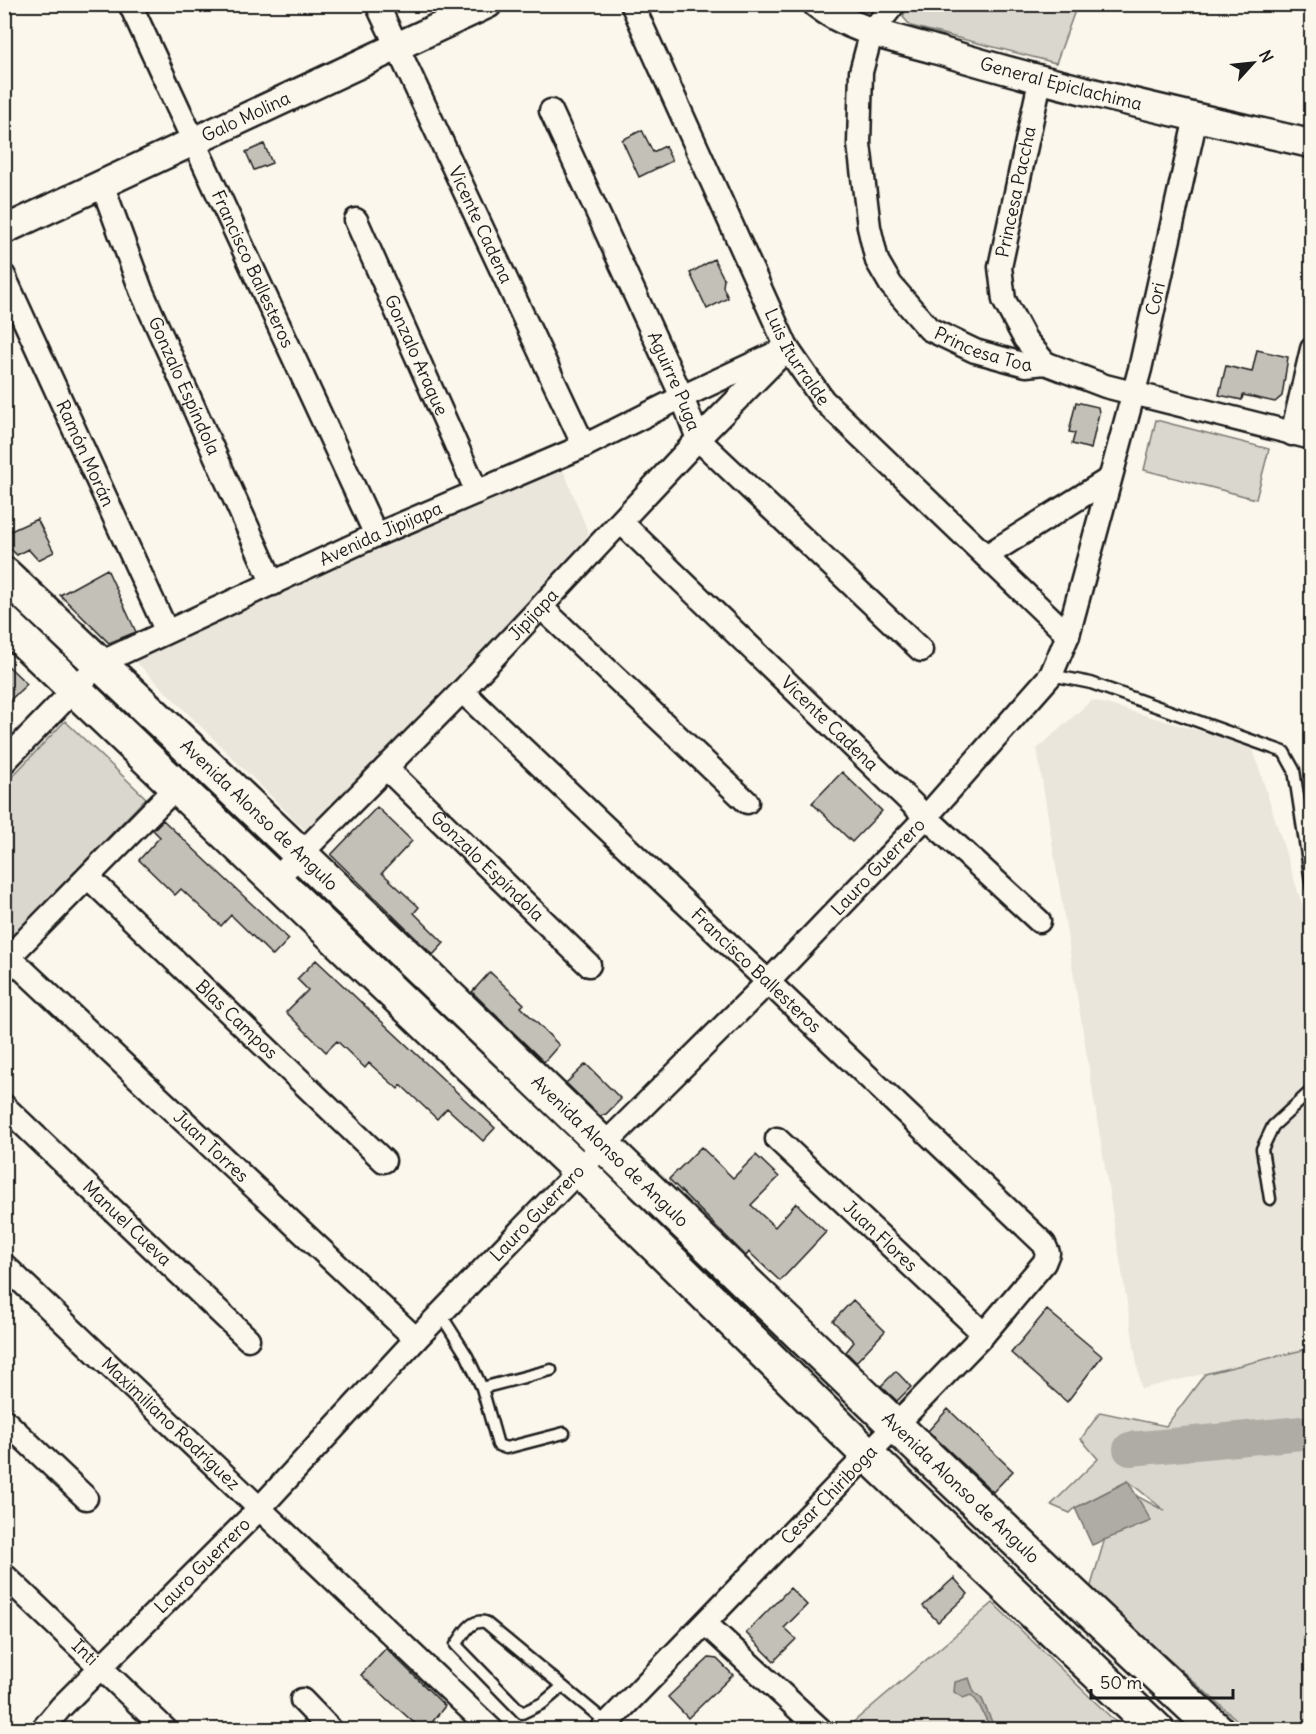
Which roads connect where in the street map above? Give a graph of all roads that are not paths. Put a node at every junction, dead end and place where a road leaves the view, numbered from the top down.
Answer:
1 (130, 4) edge
2 (377, 4) edge
3 (488, 4) edge
4 (632, 4) edge
5 (817, 4) edge
6 (894, 4) edge
7 (872, 31) junction
8 (398, 48) junction
9 (1040, 81) junction
10 (551, 111) dead end
11 (1196, 117) junction
12 (195, 141) junction
13 (1311, 144) edge
14 (102, 184) junction
15 (356, 220) dead end
16 (4, 230) edge
17 (4, 276) edge
18 (787, 348) junction
19 (1311, 349) edge
20 (1045, 363) junction
21 (1133, 393) junction
22 (682, 397) junction
23 (1302, 436) edge
24 (698, 439) junction
25 (584, 446) junction
26 (1109, 479) junction
27 (477, 492) junction
28 (621, 522) junction
29 (376, 535) junction
30 (986, 556) junction
31 (4, 574) edge
32 (273, 584) junction
33 (543, 608) junction
34 (4, 622) edge
35 (166, 630) junction
36 (1068, 635) junction
37 (921, 650) dead end
38 (100, 663) junction
39 (1051, 675) junction
40 (74, 689) junction
41 (462, 691) junction
42 (4, 762) edge
43 (386, 768) junction
44 (178, 785) junction
45 (747, 802) dead end
46 (926, 817) junction
47 (301, 853) junction
48 (88, 877) junction
49 (276, 879) junction
50 (1311, 888) edge
51 (1040, 921) dead end
52 (6, 957) edge
53 (589, 965) dead end
54 (769, 981) junction
55 (1311, 1090) edge
56 (4, 1106) edge
57 (777, 1139) dead end
58 (603, 1145) junction
59 (384, 1161) dead end
60 (579, 1170) junction
61 (1269, 1199) dead end
62 (1048, 1253) joint
63 (4, 1265) edge
64 (441, 1315) junction
65 (984, 1334) junction
66 (248, 1339) dead end
67 (416, 1339) junction
68 (551, 1371) dead end
69 (482, 1388) junction
70 (4, 1420) edge
71 (895, 1428) junction
72 (564, 1433) dead end
73 (868, 1455) junction
74 (86, 1498) dead end
75 (259, 1509) junction
76 (4, 1575) edge
77 (706, 1623) junction
78 (101, 1667) junction
79 (562, 1687) junction
80 (302, 1700) dead end
81 (604, 1726) edge
82 (42, 1730) edge
83 (166, 1730) edge
84 (331, 1730) edge
85 (492, 1730) edge
86 (821, 1730) edge
87 (1157, 1730) edge
88 (1217, 1730) edge

1 - 12 street, Francisco Ballesteros
2 - 8 street, Vicente Cadena
3 - 8 street, Galo Molina
4 - 18 street, Luis Iturralde
5 - 7 street, General Epiclachima
6 - 7 street
7 - 9 street, General Epiclachima
7 - 20 street, Princesa Toa
8 - 12 street, Galo Molina
8 - 25 street, Vicente Cadena
9 - 11 street, General Epiclachima
9 - 20 street, Princesa Paccha
10 - 22 street, Aguirre Puga
11 - 13 street, General Epiclachima
11 - 21 street, Cori
12 - 14 street, Galo Molina
12 - 29 street, Francisco Ballesteros
14 - 16 street, Galo Molina
14 - 32 street, Gonzalo Espíndola
15 - 27 street, Gonzalo Araque
17 - 35 street, Ramón Morán
18 - 22 street, Avenida Jipijapa
18 - 24 street, Jipijapa
18 - 30 street, Luis Iturralde
19 - 23 street
20 - 21 street, Princesa Toa
21 - 23 street, Princesa Toa
21 - 26 street, Cori
22 - 24 street, Aguirre Puga
22 - 25 street, Avenida Jipijapa
24 - 28 street, Jipijapa
24 - 37 street, Aguirre Puga
25 - 27 street, Avenida Jipijapa
26 - 30 street
26 - 36 street, Cori
27 - 29 street, Avenida Jipijapa
28 - 33 street, Jipijapa
28 - 46 street, Vicente Cadena
29 - 32 street, Avenida Jipijapa
30 - 36 street, Luis Iturralde
31 - 38 main road, Avenida Alonso de Angulo
32 - 35 street, Avenida Jipijapa
33 - 41 street, Jipijapa
33 - 45 street
34 - 40 main road, Avenida Alonso de Angulo
35 - 38 street, Avenida Jipijapa
36 - 39 street, Lauro Guerrero
38 - 40 street, Avenida Jipijapa
38 - 47 main road, Avenida Alonso de Angulo
39 - 46 street, Lauro Guerrero
39 - 50 lane
40 - 42 street, Avenida Jipijapa
40 - 44 main road, Avenida Alonso de Angulo
41 - 43 street, Jipijapa
41 - 54 street, Francisco Ballesteros
43 - 47 street, Jipijapa
43 - 53 street, Gonzalo Espíndola
44 - 48 street
44 - 49 main road, Avenida Alonso de Angulo
46 - 51 street, Vicente Cadena
46 - 54 street, Lauro Guerrero
47 - 49 street, Jipijapa
47 - 58 main road, Avenida Alonso de Angulo
48 - 52 street
48 - 59 street, Blas Campos
49 - 60 main road, Avenida Alonso de Angulo
52 - 67 street, Juan Torres
54 - 58 street, Lauro Guerrero
54 - 62 street, Francisco Ballesteros
55 - 61 lane
56 - 66 street, Manuel Cueva
57 - 65 street, Juan Flores
58 - 60 street, Lauro Guerrero
58 - 71 main road, Avenida Alonso de Angulo
60 - 64 street, Lauro Guerrero
60 - 73 main road, Avenida Alonso de Angulo
62 - 65 street, Cesar Chiriboga
63 - 75 street, Maximiliano Rodríguez
64 - 67 street, Lauro Guerrero
64 - 69 lane
65 - 71 street, Cesar Chiriboga
67 - 75 street, Lauro Guerrero
68 - 69 lane
69 - 72 lane
70 - 74 street
71 - 73 street, Cesar Chiriboga
71 - 88 main road, Avenida Alonso de Angulo
73 - 77 street, Cesar Chiriboga
73 - 87 main road, Avenida Alonso de Angulo
75 - 78 street, Lauro Guerrero
75 - 85 street, Maximiliano Rodríguez
76 - 78 street, Inti
77 - 81 street, Cesar Chiriboga
77 - 86 street
78 - 82 street, Lauro Guerrero
78 - 83 street, Inti
79 - 79 lane
79 - 81 lane
80 - 84 street

